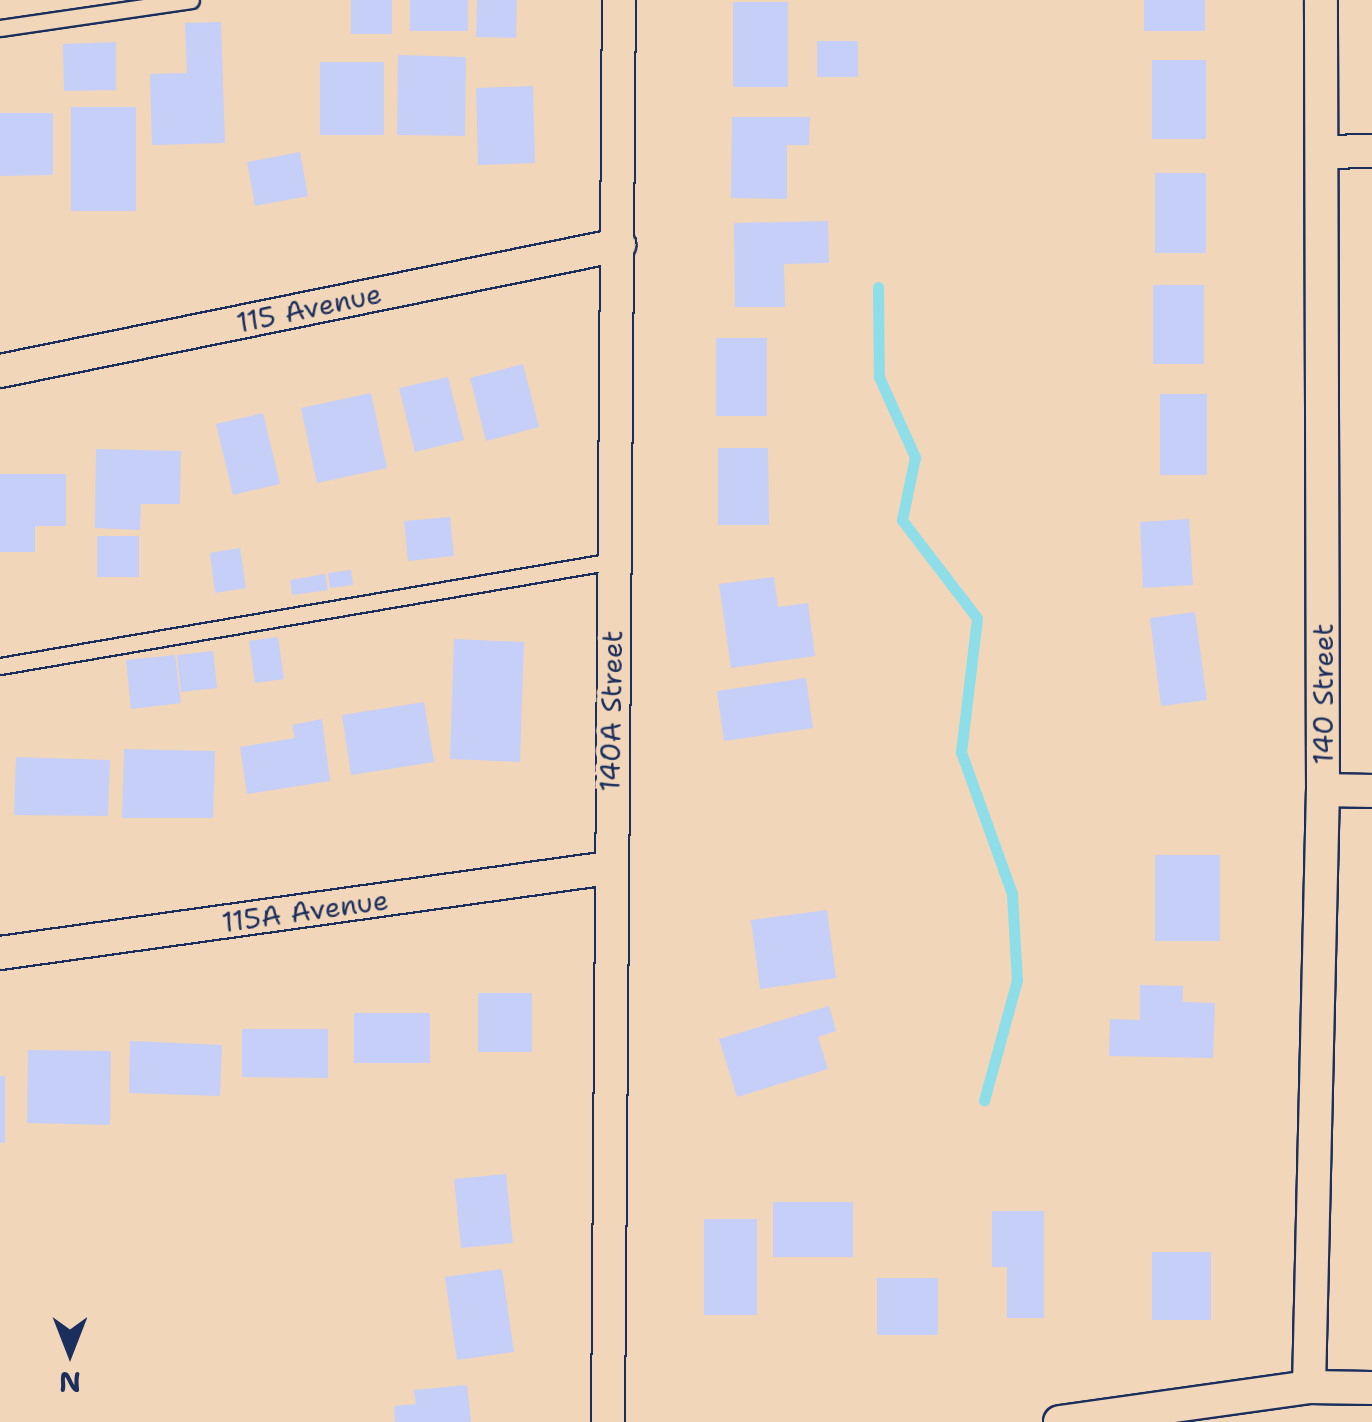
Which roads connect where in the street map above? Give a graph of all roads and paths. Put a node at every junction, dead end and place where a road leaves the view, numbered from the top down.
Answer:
1 (191, 0) edge
2 (619, 0) edge
3 (1321, 0) edge
4 (0, 28) edge
5 (1372, 151) edge
6 (1322, 152) junction
7 (619, 245) junction
8 (0, 371) edge
9 (613, 561) junction
10 (0, 666) edge
11 (1323, 790) junction
12 (1372, 790) edge
13 (609, 868) junction
14 (0, 953) edge
15 (1310, 1387) junction
16 (1372, 1388) edge
17 (608, 1422) edge
18 (1060, 1422) edge

1 - 4 lane
2 - 7 street, 140A Street
3 - 6 street, 140 Street
5 - 6 street
6 - 11 street, 140 Street
7 - 8 street, 115 Avenue
7 - 9 street, 140A Street
9 - 10 lane
9 - 13 street, 140A Street
11 - 12 street
11 - 15 street, 140 Street
13 - 14 street, 115A Avenue
13 - 17 street, 140A Street
15 - 16 street
15 - 18 street

